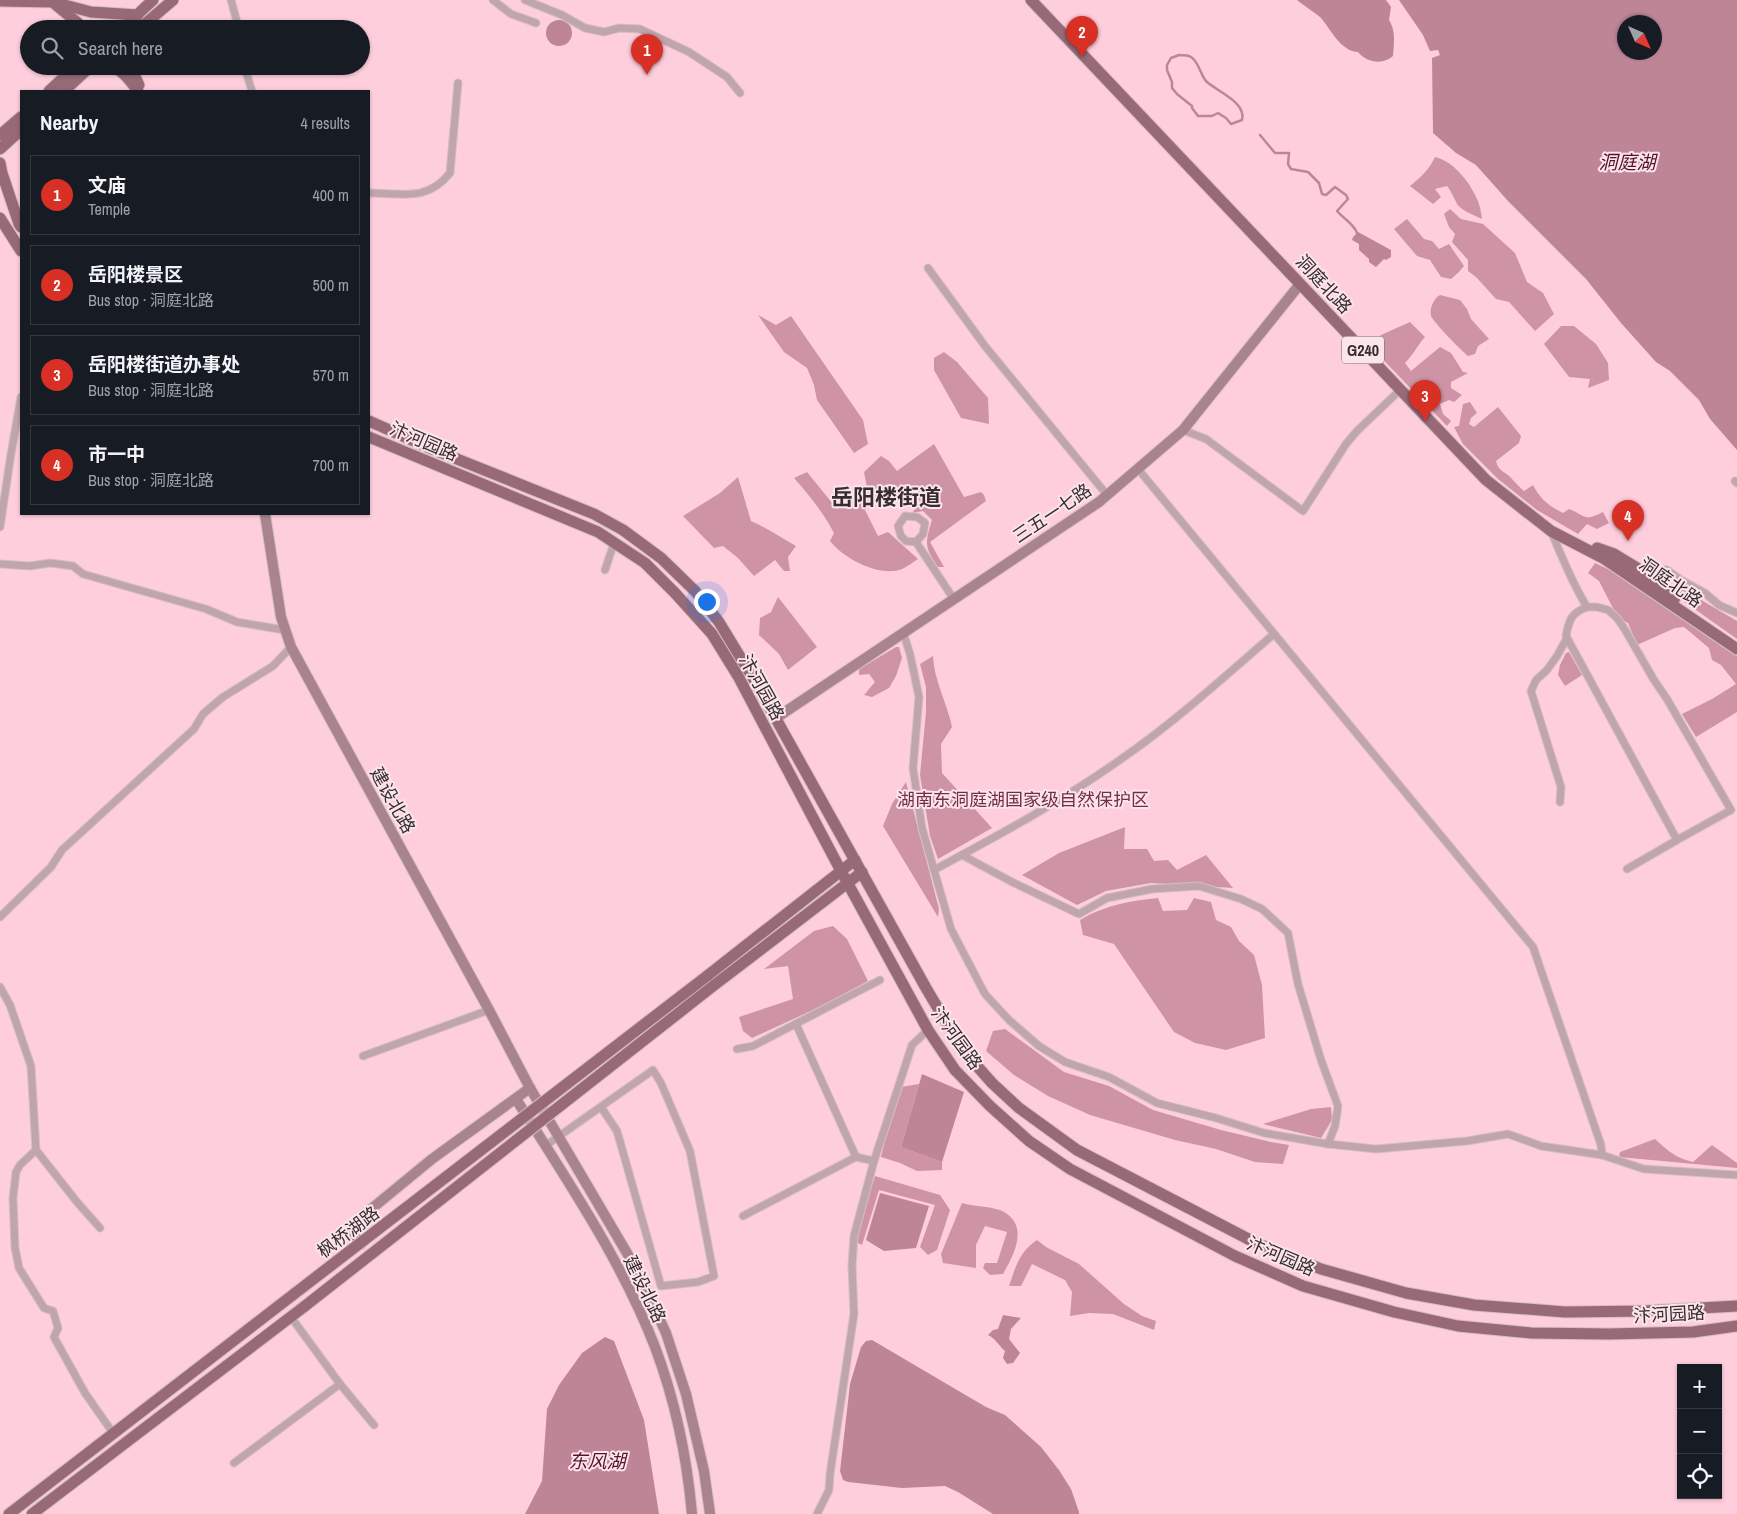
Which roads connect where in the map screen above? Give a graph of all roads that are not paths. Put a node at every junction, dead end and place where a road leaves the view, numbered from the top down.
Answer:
1 (153, 0) edge
2 (173, 0) edge
3 (231, 0) edge
4 (493, 0) edge
5 (525, 0) edge
6 (1031, 0) edge
7 (1039, 0) edge
8 (0, 1) edge
9 (52, 2) junction
10 (138, 15) junction
11 (75, 20) edge
12 (132, 20) edge
13 (150, 20) edge
14 (236, 20) edge
15 (536, 22) dead end
16 (75, 75) edge
17 (80, 75) edge
18 (124, 75) edge
19 (134, 75) edge
20 (247, 75) edge
21 (458, 83) dead end
22 (51, 90) edge
23 (65, 90) edge
24 (137, 90) edge
25 (142, 90) edge
26 (252, 90) edge
27 (740, 93) dead end
28 (20, 122) edge
29 (0, 135) edge
30 (0, 149) edge
31 (0, 163) edge
32 (370, 193) edge
33 (0, 218) edge
34 (20, 226) edge
35 (20, 249) edge
36 (928, 268) dead end
37 (1300, 284) junction
38 (1400, 390) junction
39 (20, 402) edge
40 (370, 421) edge
41 (1183, 430) junction
42 (370, 437) edge
43 (1138, 469) junction
44 (1107, 495) junction
45 (265, 515) edge
46 (0, 527) edge
47 (1551, 531) junction
48 (916, 542) dead end
49 (614, 543) junction
50 (0, 564) edge
51 (1637, 568) junction
52 (605, 570) dead end
53 (953, 598) junction
54 (1587, 607) junction
55 (1737, 613) edge
56 (284, 630) junction
57 (903, 632) junction
58 (1274, 634) junction
59 (1567, 638) junction
60 (1737, 644) edge
61 (291, 647) junction
62 (1737, 649) edge
63 (776, 718) junction
64 (803, 766) junction
65 (789, 773) junction
66 (1560, 802) dead end
67 (1677, 840) junction
68 (962, 855) junction
69 (855, 860) junction
70 (934, 870) junction
71 (1627, 870) dead end
72 (841, 871) junction
73 (862, 872) junction
74 (847, 884) junction
75 (0, 917) edge
76 (880, 980) dead end
77 (710, 981) junction
78 (0, 987) edge
79 (489, 1010) junction
80 (796, 1024) junction
81 (928, 1030) junction
82 (737, 1049) dead end
83 (363, 1056) dead end
84 (530, 1088) junction
85 (516, 1098) junction
86 (602, 1107) junction
87 (558, 1137) junction
88 (1328, 1144) junction
89 (545, 1146) junction
90 (36, 1150) junction
91 (1602, 1156) junction
92 (856, 1157) junction
93 (874, 1161) junction
94 (1737, 1175) edge
95 (743, 1216) dead end
96 (100, 1228) dead end
97 (361, 1244) junction
98 (1737, 1306) edge
99 (291, 1316) junction
100 (1737, 1326) edge
101 (340, 1384) junction
102 (374, 1425) dead end
103 (113, 1433) junction
104 (234, 1463) dead end
105 (9, 1514) edge
106 (32, 1514) edge
107 (692, 1514) edge
108 (710, 1514) edge
109 (817, 1514) edge

1 - 10 main road
2 - 13 main road
3 - 14 street
4 - 15 street
5 - 27 street
6 - 37 main road, 洞庭北路 / G240
7 - 51 main road, 洞庭北路 / G240
8 - 9 main road
9 - 10 main road
9 - 11 main road
10 - 12 main road
16 - 22 main road
17 - 23 main road
18 - 24 main road
19 - 25 main road
20 - 26 street
21 - 32 street
28 - 29 main road
28 - 30 main road
31 - 34 main road
33 - 35 main road
36 - 44 street
37 - 38 main road, 洞庭北路 / G240
37 - 41 main road, 三五一七路
38 - 41 street
38 - 47 main road, 洞庭北路 / G240
39 - 46 street
40 - 63 main road, 汴河园路
41 - 43 main road, 三五一七路
42 - 49 main road, 汴河园路
43 - 44 main road, 三五一七路
43 - 58 street
44 - 53 main road, 三五一七路
45 - 56 main road, 建设北路
47 - 54 street
47 - 62 main road, 洞庭北路 / G240
48 - 53 street
49 - 52 street
49 - 65 main road, 汴河园路
50 - 56 street
51 - 55 street
51 - 60 main road, 洞庭北路 / G240
53 - 57 main road, 三五一七路
54 - 59 street
54 - 67 street
56 - 61 main road, 建设北路
57 - 63 main road, 三五一七路
57 - 70 street
58 - 68 street
58 - 91 street
59 - 66 street
59 - 67 street
61 - 75 street
61 - 79 main road, 建设北路
63 - 64 main road, 汴河园路
64 - 65 main road
64 - 69 main road, 汴河园路
65 - 72 main road, 汴河园路
67 - 71 street
68 - 70 street
68 - 88 street
69 - 72 main road
69 - 73 main road, 汴河园路
70 - 88 street
72 - 74 main road, 汴河园路
72 - 77 main road
73 - 74 main road
73 - 98 main road, 汴河园路
74 - 77 main road
74 - 81 main road, 汴河园路
76 - 80 street
77 - 97 main road, 枫桥湖路, bridge
77 - 99 main road, 枫桥湖路, bridge
78 - 90 street
79 - 83 street
79 - 84 main road, 建设北路
80 - 82 street
80 - 92 street
81 - 93 street
81 - 100 main road, 汴河园路
84 - 85 main road
84 - 87 main road, 建设北路
85 - 89 main road, 建设北路
85 - 97 main road
86 - 86 street
86 - 87 street
87 - 89 street
87 - 108 main road, 建设北路
88 - 91 street
89 - 107 main road, 建设北路
90 - 96 street
90 - 103 street
91 - 94 street
92 - 93 street
92 - 95 street
93 - 109 street
97 - 103 main road, 枫桥湖路, bridge
99 - 101 street
99 - 106 main road, 枫桥湖路
101 - 102 street
101 - 104 street
103 - 105 main road, 枫桥湖路

